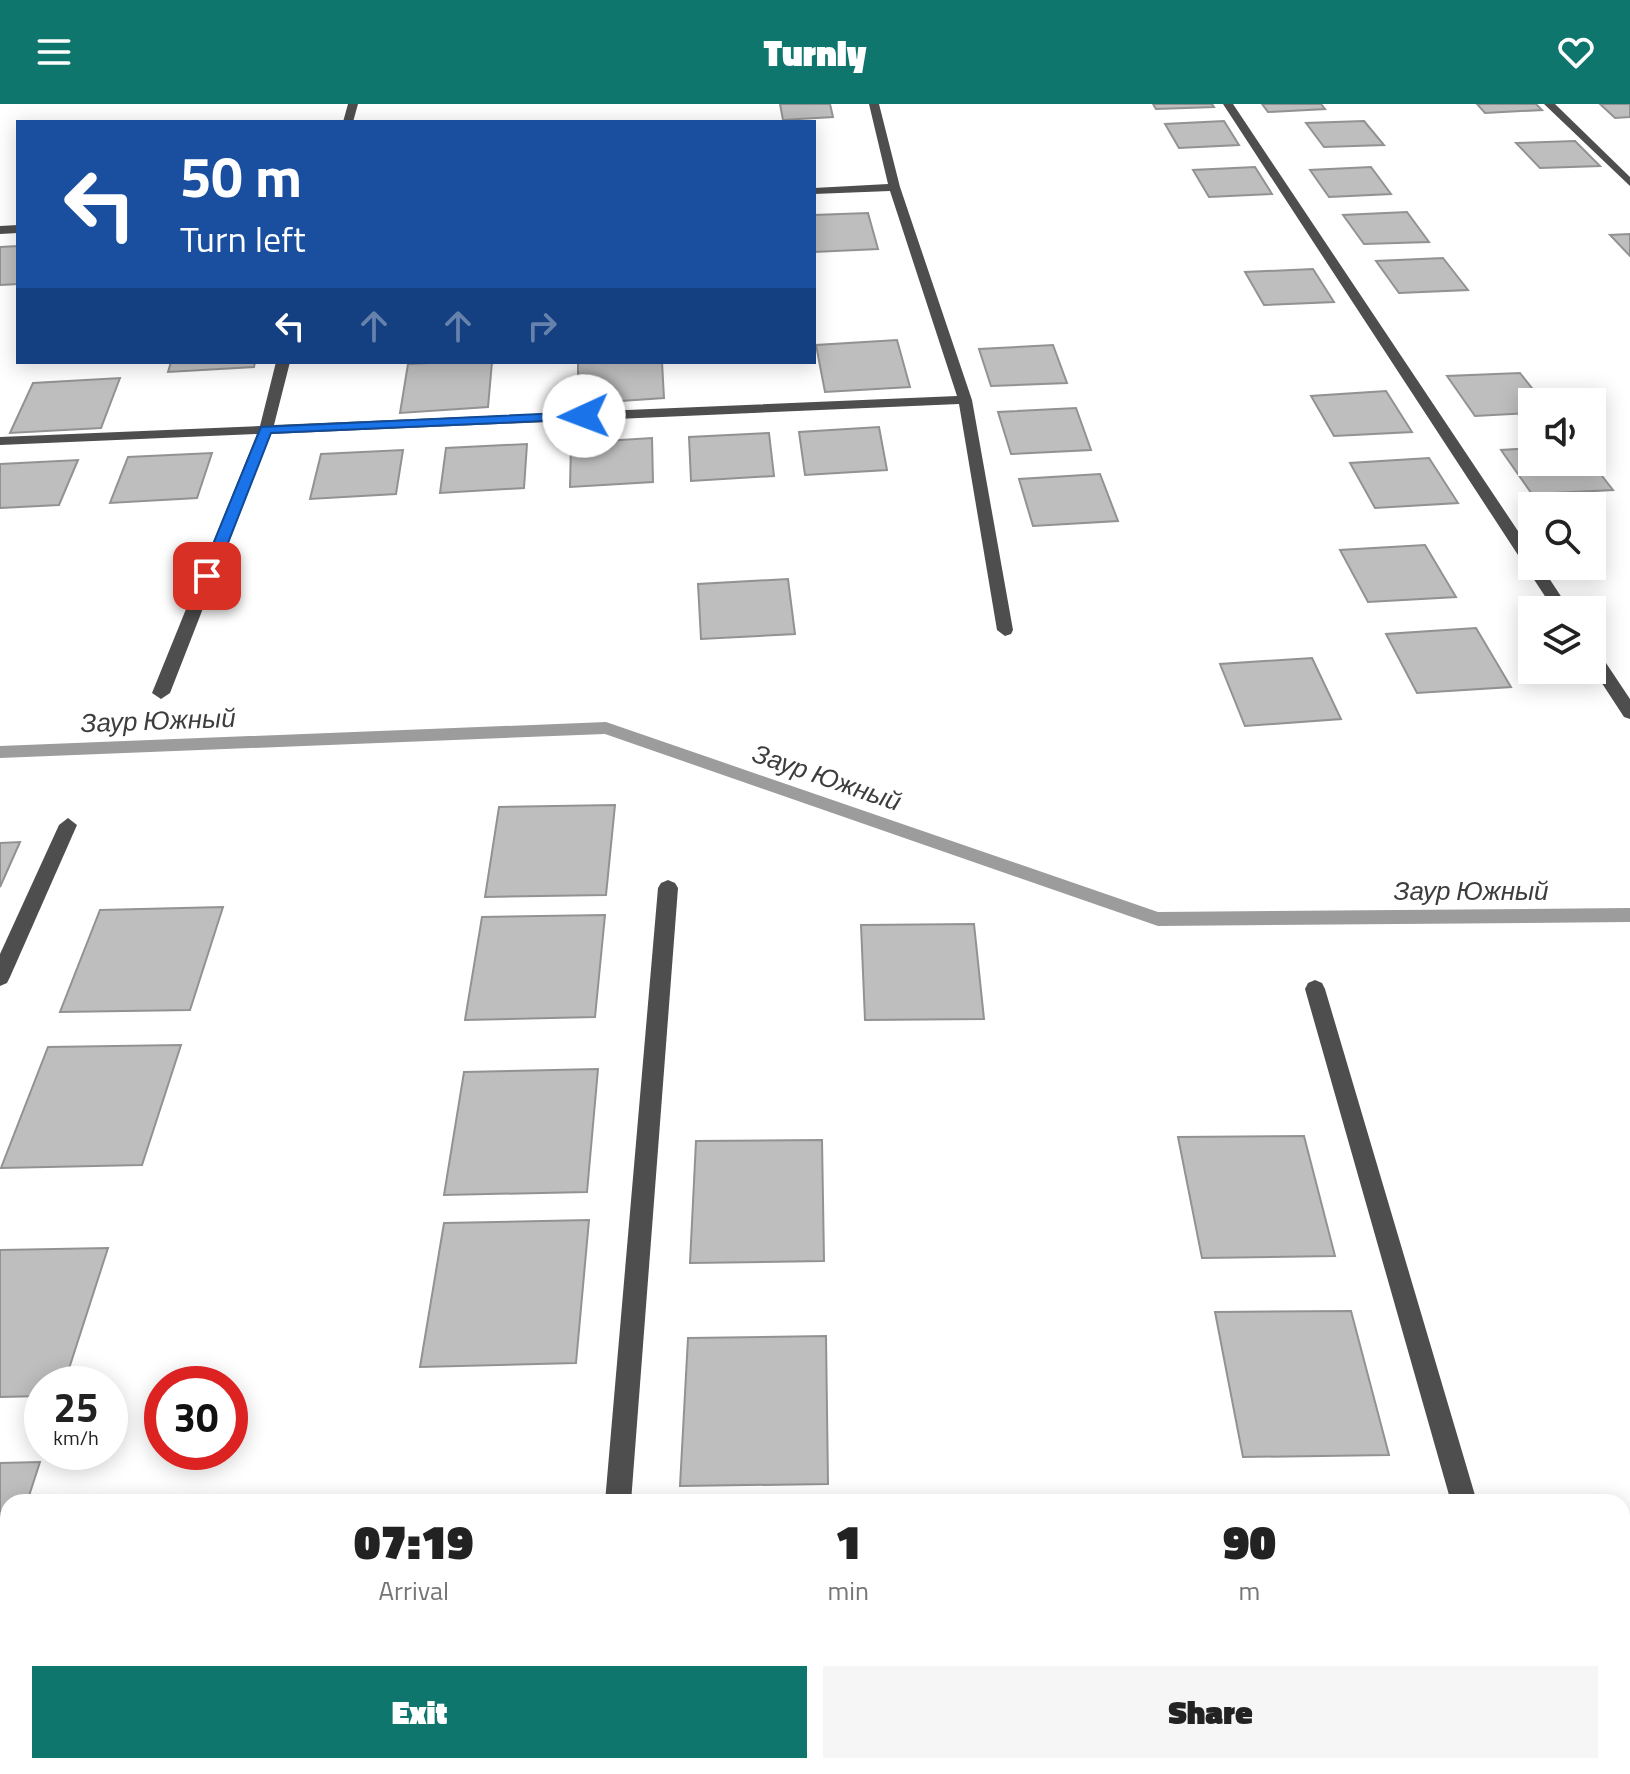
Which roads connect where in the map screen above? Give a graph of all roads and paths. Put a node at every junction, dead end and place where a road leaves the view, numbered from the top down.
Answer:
1 (874, 104) edge
2 (1228, 104) edge
3 (1549, 104) edge
4 (1630, 183) edge
5 (894, 187) junction
6 (816, 191) edge
7 (282, 364) edge
8 (965, 400) junction
9 (266, 429) junction
10 (0, 441) edge
11 (1518, 542) edge
12 (1005, 630) dead end
13 (1606, 676) edge
14 (161, 693) dead end
15 (1630, 713) edge
16 (68, 825) dead end
17 (668, 888) dead end
18 (0, 977) edge
19 (1315, 989) dead end
20 (619, 1494) edge
21 (1462, 1494) edge

1 - 5 street
2 - 11 street
3 - 4 street
5 - 6 street
5 - 8 street
7 - 9 street
8 - 9 street
8 - 12 street
9 - 10 street
9 - 14 street
13 - 15 street
16 - 18 street
17 - 20 street
19 - 21 street

